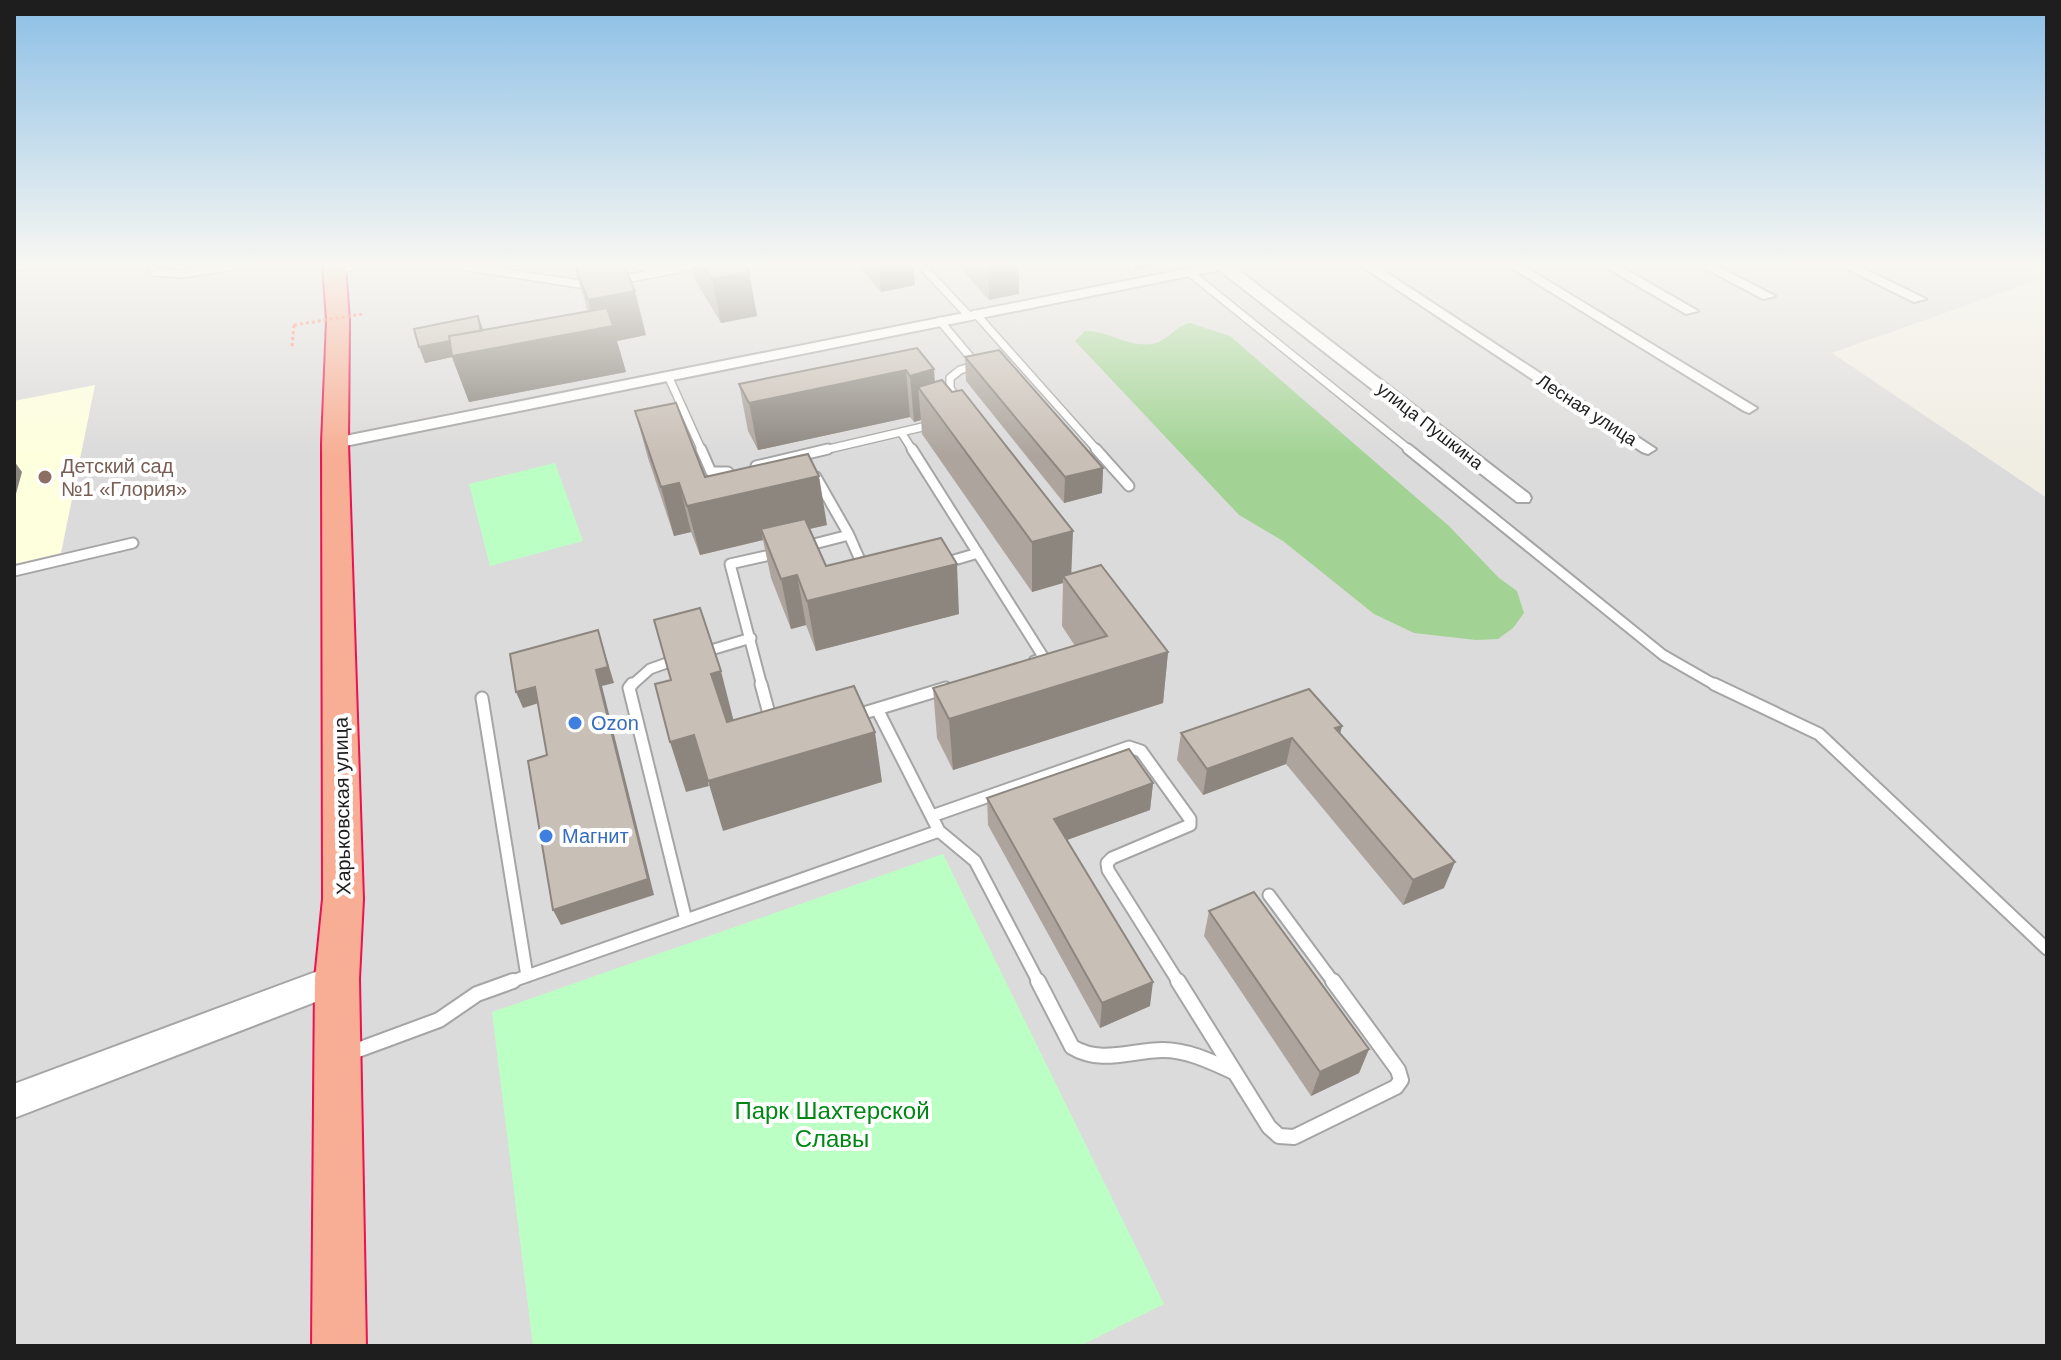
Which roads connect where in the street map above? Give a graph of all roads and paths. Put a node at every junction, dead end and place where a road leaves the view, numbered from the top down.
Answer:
1 (294, 328) edge
2 (338, 328) edge
3 (905, 328) edge
4 (946, 328) edge
5 (986, 328) edge
6 (1259, 328) edge
7 (1305, 328) edge
8 (1463, 328) edge
9 (1618, 328) edge
10 (292, 346) dead end
11 (1014, 357) junction
12 (1002, 360) edge
13 (989, 362) edge
14 (977, 365) junction
15 (669, 378) junction
16 (1749, 408) dead end
17 (955, 410) edge
18 (943, 421) edge
19 (901, 432) junction
20 (335, 443) junction
21 (1648, 449) dead end
22 (803, 455) junction
23 (746, 468) edge
24 (732, 471) edge
25 (1129, 486) dead end
26 (1523, 498) dead end
27 (849, 535) junction
28 (133, 543) dead end
29 (978, 553) junction
30 (932, 566) edge
31 (14, 571) edge
32 (870, 583) edge
33 (751, 638) junction
34 (1029, 662) edge
35 (953, 686) edge
36 (482, 698) dead end
37 (877, 709) junction
38 (848, 718) edge
39 (775, 739) edge
40 (932, 816) junction
41 (939, 831) junction
42 (1269, 895) dead end
43 (686, 920) junction
44 (2047, 949) edge
45 (527, 976) junction
46 (337, 979) junction
47 (338, 1057) junction
48 (1235, 1072) junction
49 (14, 1101) edge
50 (339, 1346) edge

1 - 10 path, bridge
2 - 20 highway, Харьковская улица
3 - 15 street
4 - 14 lane
5 - 11 lane
6 - 44 lane
7 - 26 street, улица Пушкина
8 - 21 street, Лесная улица
9 - 16 street
11 - 12 lane
11 - 25 lane
13 - 14 lane
14 - 17 lane
15 - 20 street
15 - 24 lane
18 - 19 lane
19 - 22 lane
19 - 29 lane
20 - 46 highway, Харьковская улица
22 - 23 lane
22 - 27 lane
27 - 32 lane
27 - 33 lane
28 - 31 lane
29 - 30 lane
29 - 34 lane
33 - 39 lane
33 - 43 lane
35 - 37 lane
36 - 45 lane
37 - 38 lane
37 - 40 lane
40 - 41 lane
40 - 48 lane
41 - 43 lane
41 - 48 lane
42 - 48 lane
43 - 45 lane
45 - 47 lane
46 - 47 highway, Харьковская улица
46 - 49 street
47 - 50 highway, Харьковская улица

